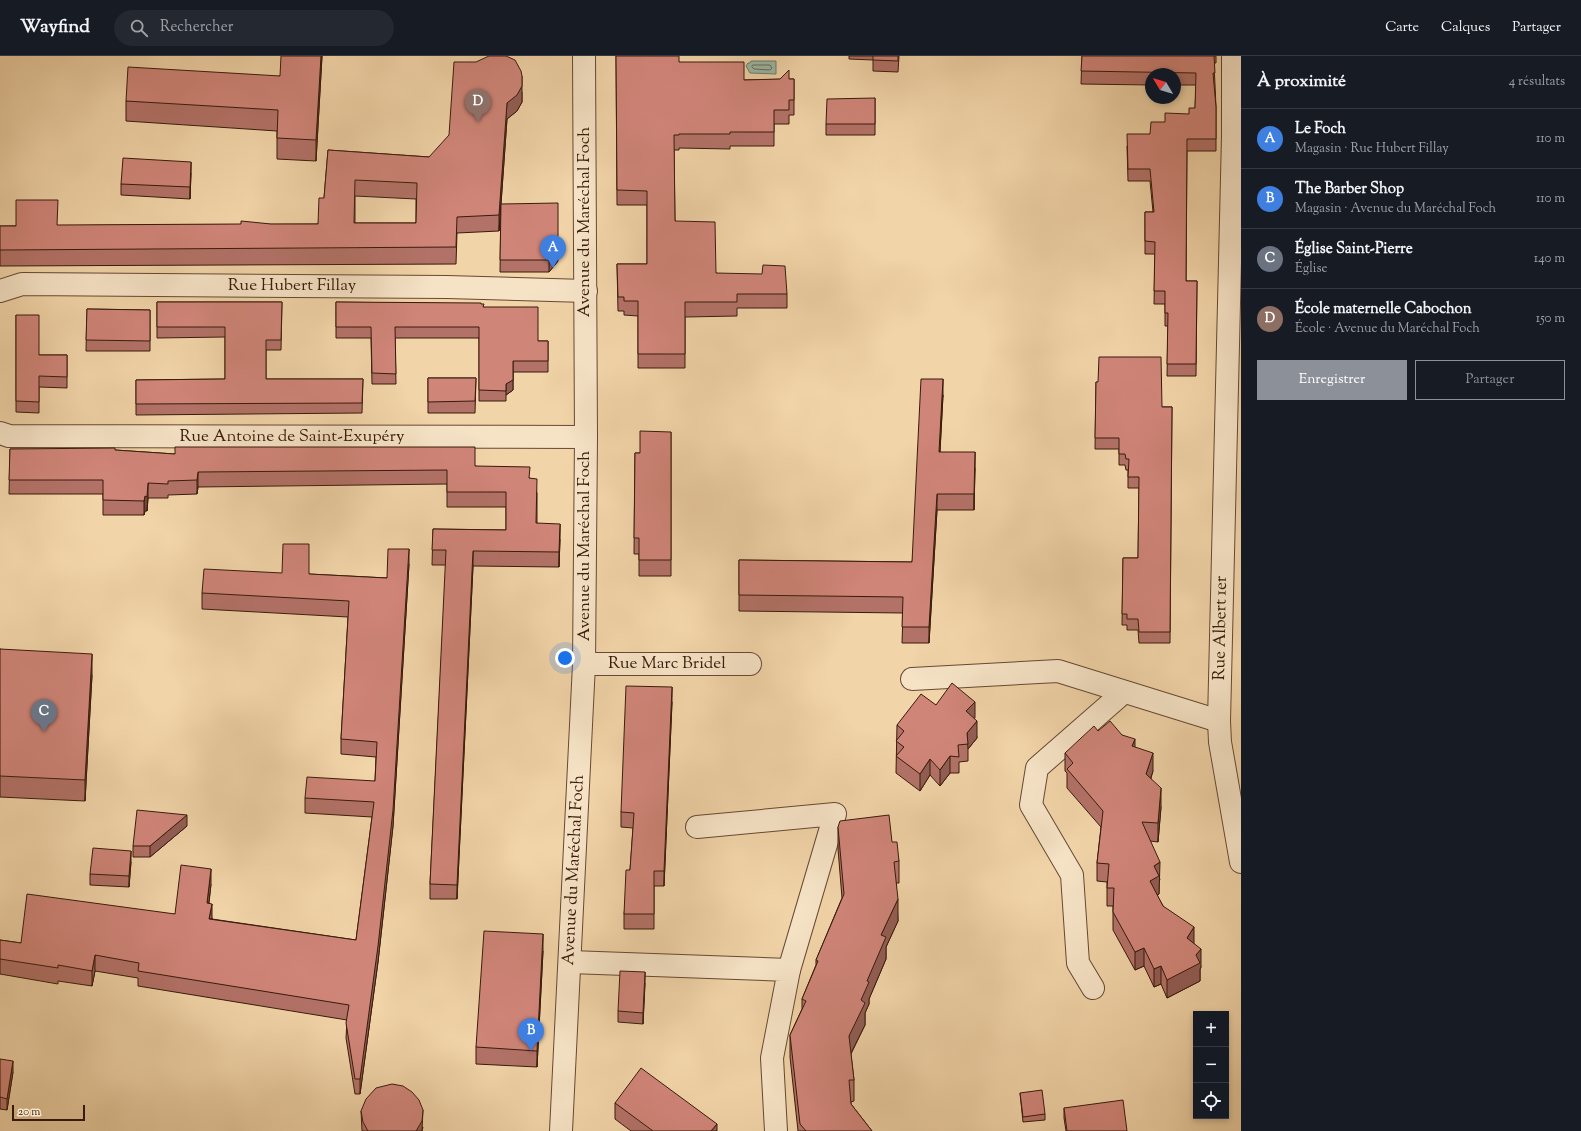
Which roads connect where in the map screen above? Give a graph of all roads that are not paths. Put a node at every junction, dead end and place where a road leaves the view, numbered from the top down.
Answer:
1 (584, 56) edge
2 (1233, 56) edge
3 (0, 291) edge
4 (586, 291) junction
5 (0, 433) edge
6 (586, 437) junction
7 (584, 664) junction
8 (750, 664) dead end
9 (912, 680) dead end
10 (1124, 692) junction
11 (1219, 721) junction
12 (697, 826) dead end
13 (1241, 862) edge
14 (570, 962) junction
15 (789, 970) junction
16 (1094, 988) dead end
17 (561, 1131) edge
18 (776, 1131) edge

1 - 4 street, Avenue du Maréchal Foch
2 - 11 street, Rue Albert 1er
3 - 4 street, Rue Hubert Fillay
4 - 6 street, Avenue du Maréchal Foch
5 - 6 street, Rue Antoine de Saint-Exupéry
6 - 7 street, Avenue du Maréchal Foch
7 - 8 street, Rue Marc Bridel
7 - 14 street, Avenue du Maréchal Foch
9 - 10 street
10 - 11 street
10 - 16 street
11 - 13 street, Rue Albert 1er
12 - 15 street
14 - 15 street
14 - 17 street, Avenue du Maréchal Foch
15 - 18 street

